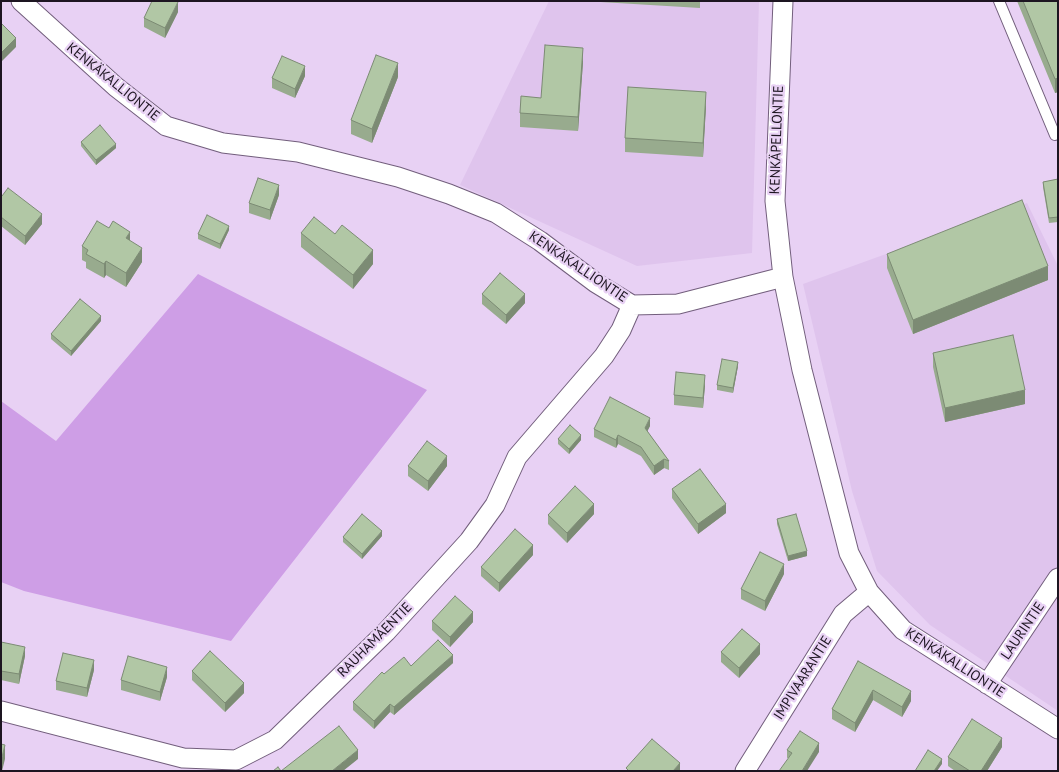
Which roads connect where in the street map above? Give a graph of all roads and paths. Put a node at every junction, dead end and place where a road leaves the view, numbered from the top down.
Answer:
1 (21, 1) edge
2 (782, 1) edge
3 (999, 1) edge
4 (1055, 136) dead end
5 (783, 277) junction
6 (632, 305) junction
7 (1058, 578) edge
8 (869, 592) junction
9 (988, 684) junction
10 (1, 711) edge
11 (1058, 729) edge
12 (745, 771) edge

1 - 6 street, KENKÄKALLIONTIE
2 - 5 street, KENKÄPELLONTIE
3 - 4 lane
5 - 6 street, KENKÄKALLIONTIE
5 - 8 street, KENKÄKALLIONTIE
6 - 10 street, RAUHAMÄENTIE
7 - 9 street, LAURINTIE
8 - 9 street, KENKÄKALLIONTIE
8 - 12 street, IMPIVAARANTIE
9 - 11 street, KENKÄKALLIONTIE

